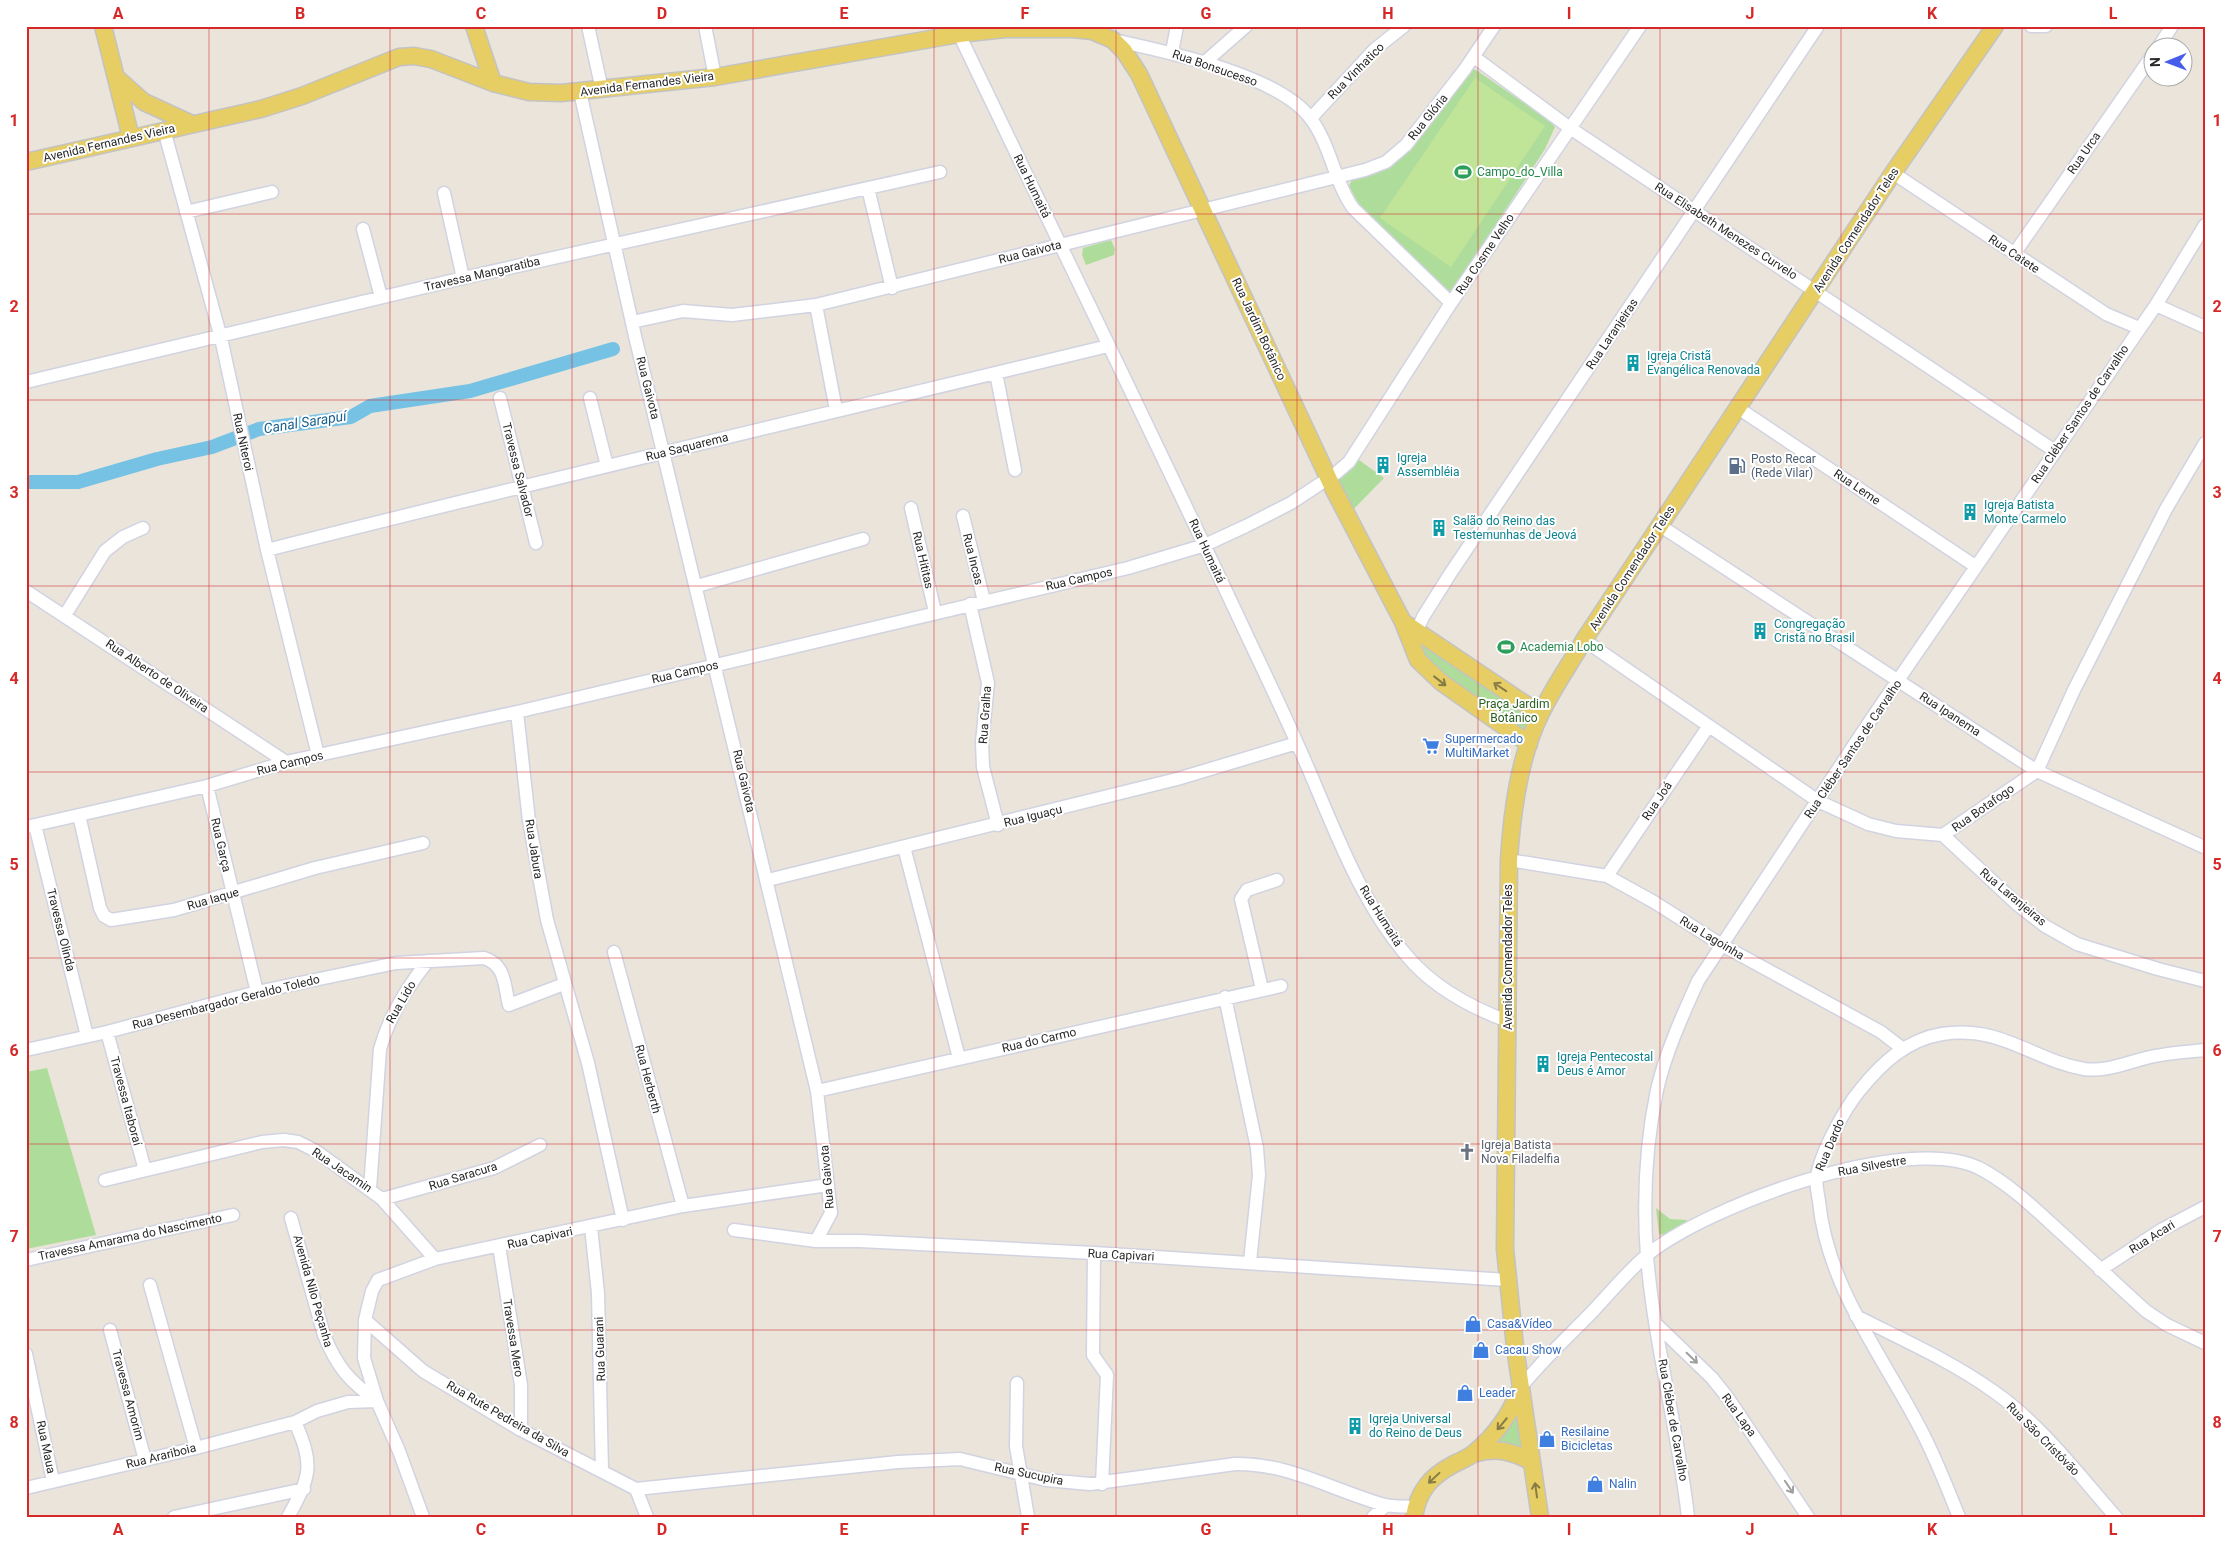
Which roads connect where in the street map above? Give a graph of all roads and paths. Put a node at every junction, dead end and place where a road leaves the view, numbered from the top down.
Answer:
1 (103, 26) edge
2 (474, 26) edge
3 (588, 26) edge
4 (705, 26) edge
5 (1177, 26) edge
6 (1246, 26) edge
7 (1404, 26) edge
8 (1494, 26) edge
9 (1640, 26) edge
10 (1818, 26) edge
11 (1995, 26) edge
12 (2030, 26) edge
13 (2046, 26) edge
14 (2172, 26) edge
15 (1005, 27) edge
16 (1093, 29) edge
17 (959, 34) junction
18 (2164, 38) edge
19 (1113, 40) junction
20 (1172, 52) junction
21 (1474, 57) junction
22 (1205, 62) junction
23 (2144, 67) edge
24 (116, 76) junction
25 (715, 77) junction
26 (493, 83) junction
27 (602, 90) junction
28 (580, 92) junction
29 (1311, 118) junction
30 (192, 124) junction
31 (1570, 128) junction
32 (164, 130) junction
33 (132, 138) junction
34 (26, 162) edge
35 (940, 172) dead end
36 (1893, 173) junction
37 (1338, 177) junction
38 (868, 188) junction
39 (272, 192) dead end
40 (444, 192) dead end
41 (1203, 209) junction
42 (1695, 211) junction
43 (186, 212) junction
44 (2205, 225) edge
45 (364, 229) dead end
46 (615, 244) junction
47 (1060, 244) junction
48 (2014, 254) junction
49 (462, 278) junction
50 (892, 288) junction
51 (1816, 290) junction
52 (381, 297) junction
53 (1451, 303) junction
54 (816, 305) junction
55 (2156, 305) junction
56 (632, 322) junction
57 (2205, 326) edge
58 (2139, 328) junction
59 (221, 338) junction
60 (1108, 346) junction
61 (996, 373) junction
62 (26, 382) edge
63 (500, 398) dead end
64 (590, 398) dead end
65 (1738, 408) junction
66 (836, 410) junction
67 (2205, 443) edge
68 (2055, 451) junction
69 (664, 453) junction
70 (607, 466) junction
71 (1015, 470) dead end
72 (1328, 478) junction
73 (523, 485) junction
74 (911, 508) dead end
75 (963, 516) dead end
76 (1659, 525) junction
77 (144, 528) dead end
78 (863, 539) dead end
79 (536, 543) dead end
80 (1205, 545) junction
81 (266, 550) junction
82 (1976, 566) junction
83 (697, 586) junction
84 (28, 594) edge
85 (984, 601) junction
86 (970, 604) junction
87 (935, 612) junction
88 (65, 615) junction
89 (1414, 637) junction
90 (1584, 640) junction
91 (716, 664) junction
92 (1899, 681) junction
93 (517, 712) junction
94 (1540, 714) junction
95 (1708, 727) junction
96 (1297, 743) junction
97 (1529, 744) junction
98 (318, 756) junction
99 (286, 762) junction
100 (2038, 771) junction
101 (207, 786) junction
102 (1818, 801) junction
103 (79, 815) junction
104 (998, 825) junction
105 (31, 826) edge
106 (1943, 835) junction
107 (423, 844) dead end
108 (2204, 845) edge
109 (904, 847) junction
110 (2205, 851) edge
111 (1508, 860) junction
112 (1607, 876) junction
113 (768, 880) junction
114 (1277, 880) dead end
115 (232, 894) junction
116 (1722, 945) junction
117 (614, 952) dead end
118 (428, 961) junction
119 (2205, 981) edge
120 (564, 984) junction
121 (1281, 986) dead end
122 (1262, 989) junction
123 (257, 992) junction
124 (1224, 997) junction
125 (1507, 1021) junction
126 (107, 1032) junction
127 (87, 1036) junction
128 (1903, 1049) junction
129 (26, 1050) edge
130 (2205, 1050) edge
131 (959, 1058) junction
132 (817, 1091) junction
133 (540, 1145) dead end
134 (145, 1170) junction
135 (1816, 1177) junction
136 (105, 1180) dead end
137 (828, 1185) junction
138 (370, 1189) junction
139 (382, 1199) junction
140 (682, 1206) junction
141 (2205, 1207) edge
142 (233, 1215) dead end
143 (291, 1218) dead end
144 (623, 1220) junction
145 (591, 1226) junction
146 (734, 1230) dead end
147 (816, 1241) junction
148 (499, 1246) junction
149 (1094, 1253) junction
150 (1647, 1255) junction
151 (435, 1259) junction
152 (26, 1260) edge
153 (1250, 1262) junction
154 (2100, 1270) junction
155 (1507, 1280) junction
156 (150, 1285) dead end
157 (1856, 1316) junction
158 (365, 1320) junction
159 (1656, 1324) junction
160 (110, 1330) dead end
161 (2205, 1343) edge
162 (26, 1354) edge
163 (1017, 1383) dead end
164 (1521, 1387) junction
165 (377, 1401) junction
166 (295, 1422) junction
167 (521, 1430) junction
168 (196, 1448) junction
169 (1472, 1455) junction
170 (146, 1460) junction
171 (1532, 1462) junction
172 (602, 1471) junction
173 (1022, 1474) junction
174 (53, 1481) junction
175 (1102, 1484) junction
176 (26, 1488) edge
177 (304, 1489) junction
178 (636, 1489) junction
179 (1386, 1505) junction
180 (1415, 1512) edge
181 (174, 1517) edge
182 (288, 1517) edge
183 (422, 1517) edge
184 (647, 1517) edge
185 (1028, 1517) edge
186 (1372, 1517) edge
187 (1540, 1517) edge
188 (1688, 1517) edge
189 (1808, 1517) edge
190 (1959, 1517) edge
191 (2116, 1517) edge

1 - 24 main road
2 - 26 main road
3 - 27 street
4 - 25 street
5 - 20 street
6 - 22 street
7 - 29 street, Rua Vinhatico
8 - 21 street, Rua Glória
9 - 31 street, Rua Cosme Velho
10 - 42 street, Rua Laranjeiras
11 - 36 main road, Avenida Comendador Teles
12 - 13 street
14 - 18 street
15 - 16 main road, Avenida Fernandes Vieira
15 - 17 main road, Avenida Fernandes Vieira
16 - 19 main road, Avenida Fernandes Vieira
17 - 25 main road, Avenida Fernandes Vieira
17 - 47 street, Rua Humaitá
19 - 20 street, Rua Bonsucesso
19 - 41 main road, Rua Jardim Botânico
20 - 22 street, Rua Bonsucesso
21 - 31 street, Rua Elisabeth Menezes Curvelo
21 - 37 street, Rua Glória
22 - 29 street, Rua Bonsucesso
23 - 48 street, Rua Urca
24 - 30 main road, Avenida Fernandes Vieira
24 - 33 main road
25 - 27 main road, Avenida Fernandes Vieira
26 - 28 main road, Avenida Fernandes Vieira
26 - 30 main road, Avenida Fernandes Vieira
27 - 28 main road, Avenida Fernandes Vieira
28 - 46 street, Rua Gaivota
29 - 37 street, Rua Bonsucesso
30 - 32 main road, Avenida Fernandes Vieira
31 - 42 street, Rua Elisabeth Menezes Curvelo
31 - 53 street, Rua Cosme Velho
32 - 33 main road, Avenida Fernandes Vieira
32 - 43 street, Rua Niteroi
33 - 34 main road, Avenida Fernandes Vieira
35 - 38 street, Travessa Mangaratiba
36 - 48 street, Rua Catete
36 - 51 main road, Avenida Comendador Teles
37 - 41 street, Rua Gaivota
37 - 53 street, Rua Bonsucesso
38 - 46 street, Travessa Mangaratiba
38 - 50 street
39 - 43 street
40 - 49 street
41 - 47 street, Rua Gaivota
41 - 72 main road, Rua Jardim Botânico
42 - 51 street, Rua Elisabeth Menezes Curvelo
42 - 89 street, Rua Laranjeiras
43 - 59 street, Rua Niteroi
44 - 55 street, Rua Cléber Santos de Carvalho
45 - 52 street
46 - 49 street, Travessa Mangaratiba
46 - 56 street, Rua Gaivota
47 - 50 street, Rua Gaivota
47 - 60 street, Rua Humaitá
48 - 58 street, Rua Catete
49 - 52 street, Travessa Mangaratiba
50 - 54 street, Rua Gaivota
51 - 65 main road, Avenida Comendador Teles
51 - 68 street, Rua Elisabeth Menezes Curvelo
52 - 59 street, Travessa Mangaratiba
53 - 72 street, Rua Cosme Velho
54 - 56 street, Rua Gaivota
54 - 66 street
55 - 57 street
55 - 58 street, Rua Cléber Santos de Carvalho
56 - 69 street, Rua Gaivota
58 - 68 street, Rua Cléber Santos de Carvalho
59 - 62 street, Travessa Mangaratiba
59 - 81 street, Rua Niteroi
60 - 61 street, Rua Saquarema
60 - 80 street, Rua Humaitá
61 - 66 street, Rua Saquarema
61 - 71 street
63 - 73 street, Travessa Salvador
64 - 70 street
65 - 76 main road, Avenida Comendador Teles
65 - 82 street, Rua Leme
66 - 69 street, Rua Saquarema
67 - 100 street
68 - 82 street, Rua Cléber Santos de Carvalho
69 - 70 street, Rua Saquarema
69 - 83 street, Rua Gaivota
70 - 73 street, Rua Saquarema
72 - 80 street, Rua Campos
72 - 89 main road, Rua Jardim Botânico
73 - 79 street, Travessa Salvador
73 - 81 street, Rua Saquarema
74 - 87 street, Rua Hititas
75 - 85 street, Rua Incas
76 - 90 main road, Avenida Comendador Teles
76 - 92 street, Rua Ipanema
77 - 88 street
78 - 83 street
80 - 85 street, Rua Campos
80 - 96 street, Rua Humaitá
81 - 98 street, Rua Niteroi
82 - 92 street, Rua Cléber Santos de Carvalho
83 - 91 street, Rua Gaivota
84 - 88 street, Rua Alberto de Oliveira
85 - 86 street, Rua Campos
86 - 87 street, Rua Campos
86 - 104 street, Rua Gralha
87 - 91 street, Rua Campos
88 - 99 street, Rua Alberto de Oliveira
94 -> 89 main road
89 -> 97 main road, Rua Jardim Botânico
90 - 94 main road, Avenida Comendador Teles
90 - 95 street, Rua Botafogo
91 - 93 street, Rua Campos
91 - 113 street, Rua Gaivota
92 - 100 street, Rua Ipanema
92 - 102 street, Rua Cléber Santos de Carvalho
93 - 98 street, Rua Campos
93 - 120 street, Rua Jabura
94 - 97 main road, Avenida Comendador Teles
95 - 102 street, Rua Botafogo
95 - 112 street, Rua Joá
96 - 104 street, Rua Iguaçu
96 - 125 street, Rua Humaitá
97 - 111 main road, Avenida Comendador Teles
98 - 99 street, Rua Campos
99 - 101 street, Rua Campos
100 - 106 street, Rua Botafogo
100 - 108 street, Rua Ipanema
101 - 103 street, Rua Campos
101 - 115 street, Rua Garça
102 - 106 street, Rua Botafogo
102 - 116 street, Rua Cléber Santos de Carvalho
103 - 105 street, Rua Campos
103 - 115 street, Rua Iaque
104 - 109 street, Rua Iguaçu
105 - 127 street, Travessa Olinda
106 - 119 street, Rua Laranjeiras
107 - 115 street, Rua Iaque
108 - 110 street
109 - 113 street, Rua Iguaçu
109 - 131 street
111 - 112 street, Rua Lagoinha
111 - 125 main road, Avenida Comendador Teles
112 - 116 street, Rua Lagoinha
113 - 132 street, Rua Gaivota
114 - 122 street
115 - 123 street, Rua Garça
116 - 128 street, Rua Lagoinha
116 - 150 street, Rua Cléber Santos de Carvalho
117 - 140 street, Rua Herberth
118 - 120 street
118 - 123 street, Rua Desembargador Geraldo Toledo
118 - 138 street, Rua Lido
120 - 144 street, Rua Jabura
121 - 122 street, Rua do Carmo
122 - 124 street, Rua do Carmo
123 - 126 street, Rua Desembargador Geraldo Toledo
124 - 131 street, Rua do Carmo
124 - 153 street
125 - 155 main road, Avenida Comendador Teles
126 - 127 street, Rua Desembargador Geraldo Toledo
126 - 134 street, Travessa Itaboraí
127 - 129 street, Rua Desembargador Geraldo Toledo
128 - 130 street, Rua Dardo
128 - 135 street, Rua Dardo
131 - 132 street, Rua do Carmo
132 - 137 street, Rua Gaivota
133 - 139 street, Rua Saracura
134 - 136 street, Rua Jacamin
134 - 138 street, Rua Jacamin
135 - 150 street, Rua Silvestre
135 - 154 street, Rua Silvestre
135 - 157 street, Rua Dardo
137 - 140 street, Rua Capivari
137 - 147 street, Rua Gaivota
138 - 139 street, Rua Jacamin
139 - 151 street, Rua Jacamin
140 - 144 street, Rua Capivari
141 - 154 street, Rua Acari
142 - 152 street, Travessa Amarama do Nascimento
143 - 165 street, Avenida Nilo Peçanha
144 - 145 street, Rua Capivari
145 - 148 street, Rua Capivari
145 - 172 street, Rua Guarani
146 - 147 street, Rua Capivari
147 - 149 street, Rua Capivari
148 - 151 street, Rua Capivari
148 - 167 street, Travessa Mero
149 - 153 street, Rua Capivari
149 - 175 street
150 - 159 street, Rua Cléber Santos de Carvalho
150 - 164 street, Rua Silvestre
151 - 158 street, Rua Capivari
153 - 155 street, Rua Capivari
154 - 161 street, Rua Silvestre
155 - 164 main road, Avenida Comendador Teles
156 - 168 street
157 - 190 street, Rua Dardo
157 - 191 street, Rua São Cristóvão
158 - 165 street, Rua Capivari
158 - 167 street, Rua Rute Pedreira da Silva
159 - 188 street, Rua Cléber de Carvalho
159 -> 189 street, Rua Lapa
160 - 170 street, Travessa Amorim
162 - 174 street, Rua Maua
163 - 173 street
164 -> 169 main road
164 - 171 main road, Avenida Comendador Teles
165 - 166 street, Rua Arariboia
165 - 183 street
166 - 168 street, Rua Arariboia
166 - 177 street
167 - 172 street, Rua Rute Pedreira da Silva
168 - 170 street, Rua Arariboia
169 - 171 main road
169 -> 180 main road
170 - 174 street, Rua Arariboia
187 -> 171 main road, Avenida Comendador Teles
172 - 178 street, Rua Rute Pedreira da Silva
173 - 175 street, Rua Sucupira
173 - 178 street, Rua Sucupira
173 - 185 street
174 - 176 street, Rua Arariboia
175 - 179 street, Rua Sucupira
177 - 181 street
177 - 182 street
178 - 184 street
179 - 180 street, Rua Sucupira
179 - 186 street

